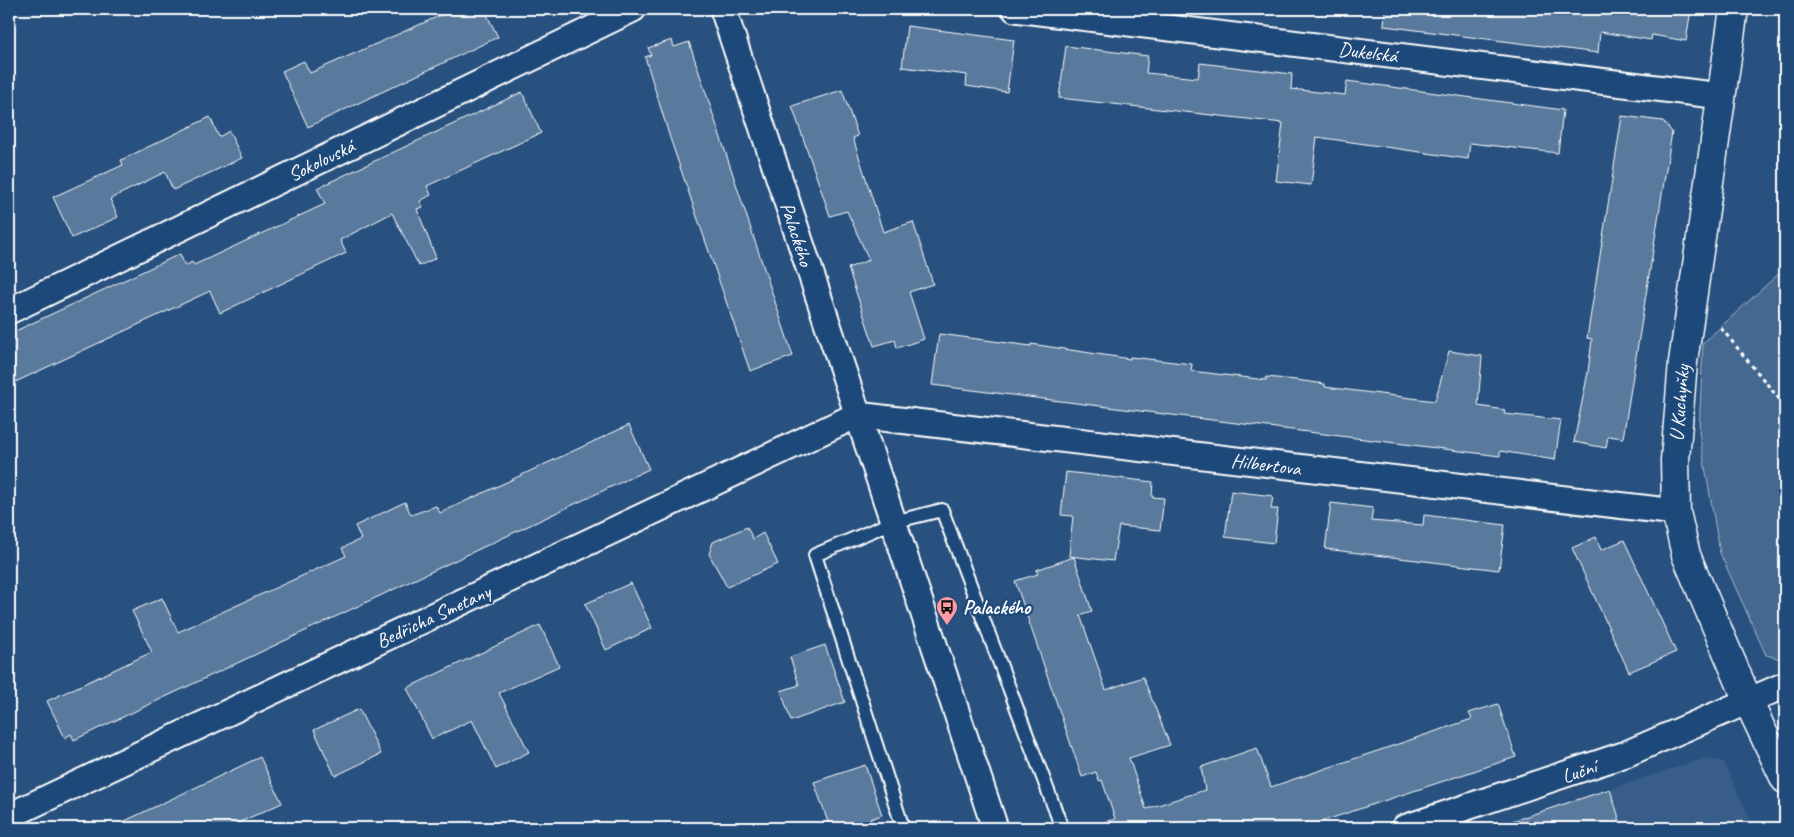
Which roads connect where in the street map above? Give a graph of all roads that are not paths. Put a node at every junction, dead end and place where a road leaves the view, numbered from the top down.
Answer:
1 (633, 9) edge
2 (723, 9) edge
3 (1015, 9) edge
4 (1734, 9) edge
5 (1721, 96) junction
6 (9, 311) edge
7 (857, 415) junction
8 (1676, 512) junction
9 (893, 522) junction
10 (1785, 685) edge
11 (1748, 701) junction
12 (1785, 779) edge
13 (9, 816) edge
14 (904, 828) edge
15 (995, 828) edge
16 (1062, 828) edge
17 (1404, 828) edge

1 - 6 street, Sokolovská
2 - 7 street, Palackého
3 - 5 street, Dukelská
4 - 5 street, U Kuchyňky
5 - 8 street, U Kuchyňky
7 - 8 street, Hilbertova
7 - 9 street, Palackého
7 - 13 street, Bedřicha Smetany
8 - 11 street, U Kuchyňky
9 - 14 lane
9 - 15 street, Palackého
9 - 16 lane
10 - 11 street, Luční
11 - 12 street, U Kuchyňky
11 - 17 street, Luční

